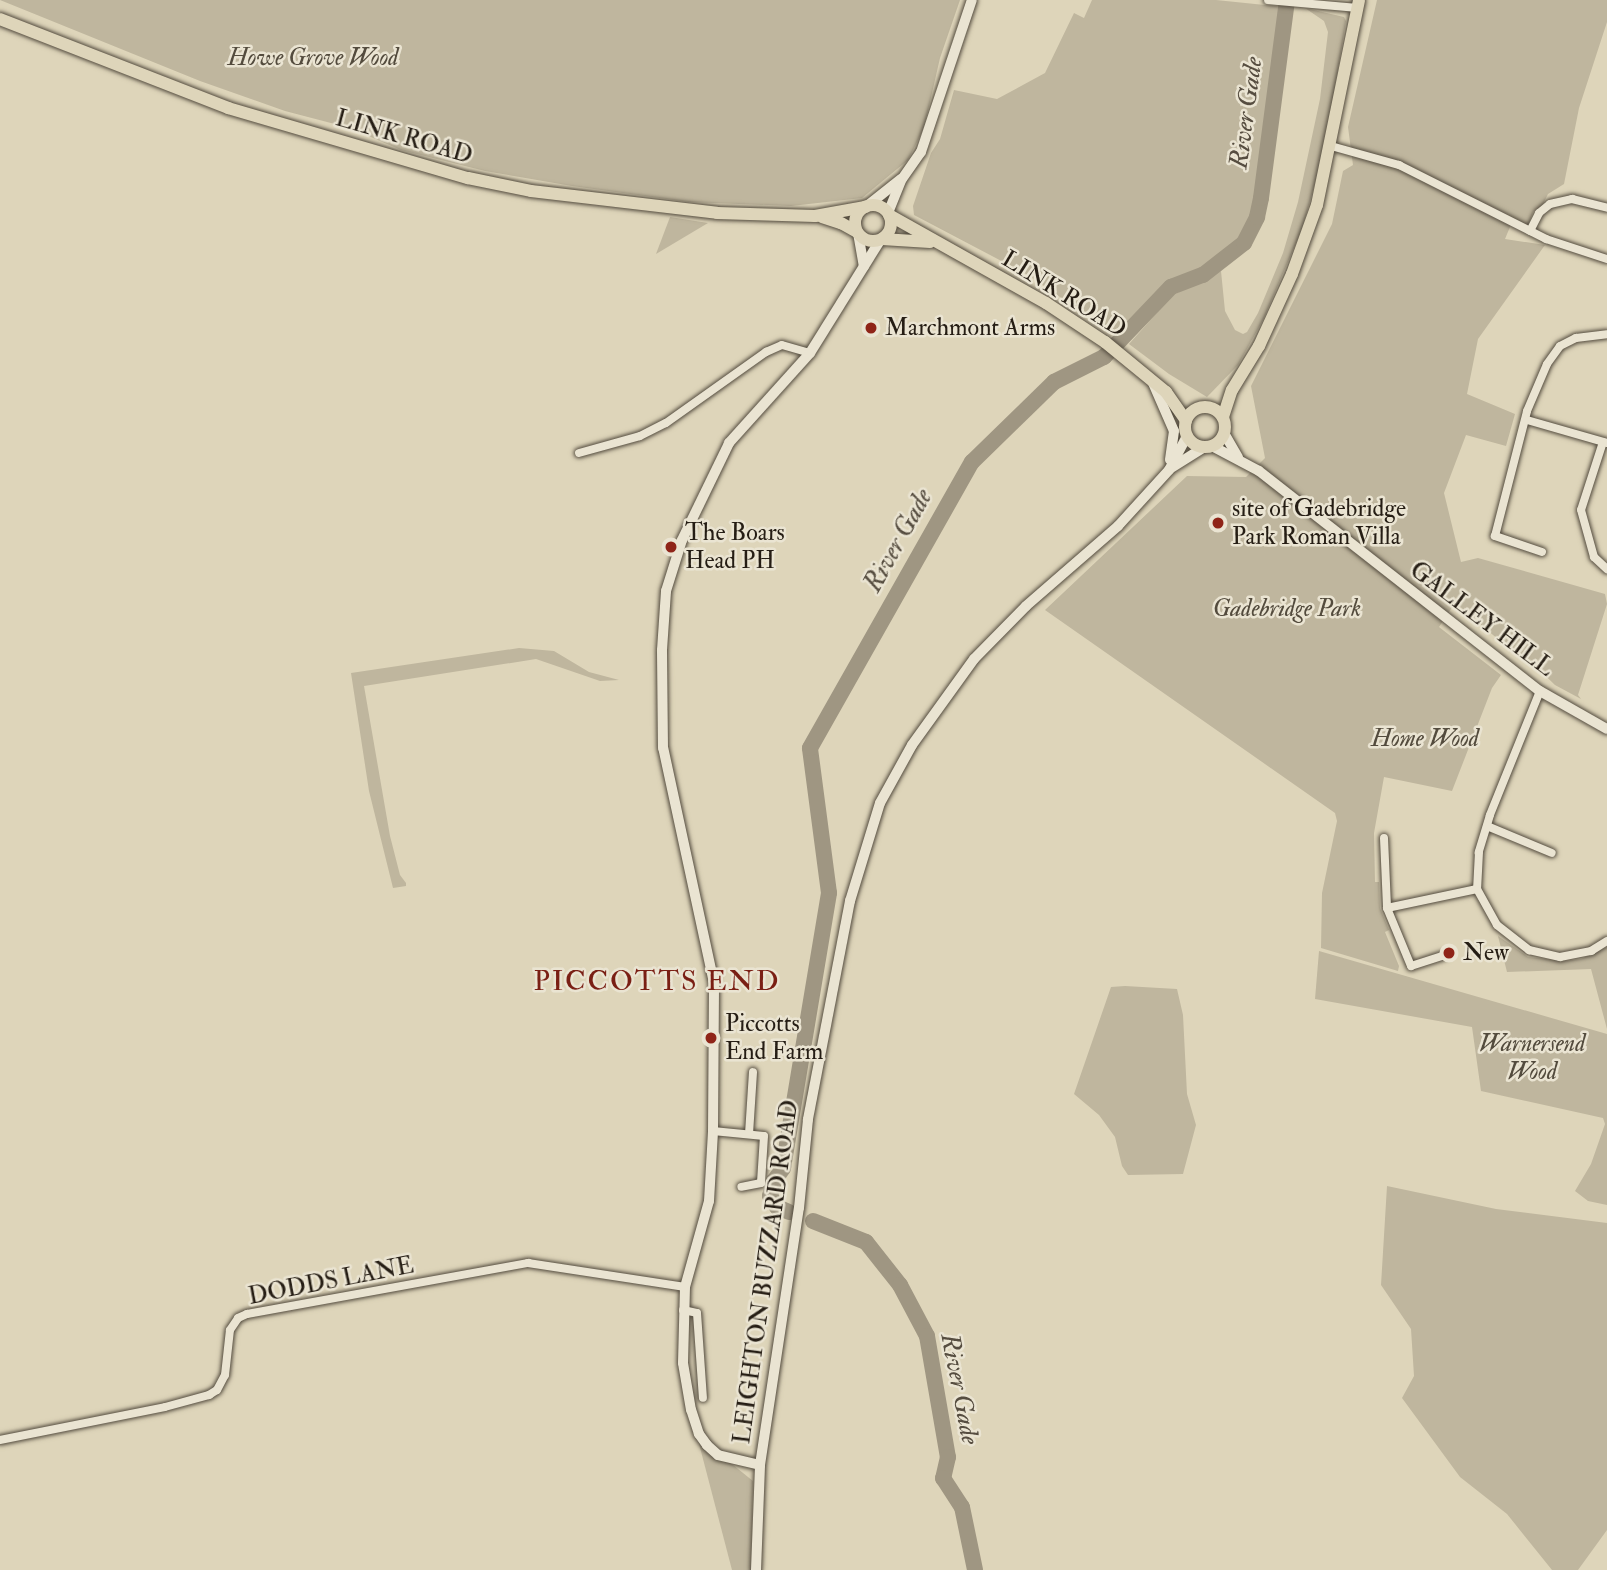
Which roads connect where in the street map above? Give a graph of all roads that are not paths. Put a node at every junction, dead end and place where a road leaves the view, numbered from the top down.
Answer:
1 (972, 0) edge
2 (1268, 0) edge
3 (1280, 1) edge
4 (1358, 4) edge
5 (0, 19) edge
6 (1331, 146) junction
7 (902, 179) junction
8 (1606, 205) edge
9 (866, 207) junction
10 (889, 214) junction
11 (815, 216) junction
12 (1530, 231) junction
13 (858, 232) junction
14 (882, 239) junction
15 (934, 243) junction
16 (1607, 259) edge
17 (864, 266) junction
18 (1607, 334) edge
19 (810, 353) junction
20 (1150, 378) junction
21 (1232, 390) junction
22 (1166, 392) junction
23 (1204, 407) junction
24 (1223, 418) junction
25 (1527, 420) junction
26 (1186, 421) junction
27 (1224, 433) junction
28 (1187, 436) junction
29 (1605, 442) edge
30 (1208, 447) junction
31 (579, 453) dead end
32 (1238, 457) junction
33 (1169, 470) junction
34 (1542, 552) dead end
35 (1607, 569) edge
36 (1540, 691) junction
37 (1607, 729) edge
38 (1487, 826) junction
39 (1384, 838) dead end
40 (1552, 853) dead end
41 (1477, 889) junction
42 (1387, 908) junction
43 (1607, 941) edge
44 (1444, 955) dead end
45 (753, 1072) dead end
46 (713, 1131) junction
47 (749, 1134) junction
48 (741, 1187) dead end
49 (685, 1287) junction
50 (683, 1310) junction
51 (703, 1398) dead end
52 (0, 1440) edge
53 (760, 1465) junction
54 (756, 1570) edge

1 - 7 street
2 - 3 street
3 - 4 street
4 - 6 main road
5 - 11 main road, LINK ROAD
6 - 12 street
6 - 21 main road
7 - 9 street
7 - 10 street
8 - 12 street
9 - 10 main road, LINK ROAD
9 - 11 main road, LINK ROAD
9 - 13 main road
10 - 14 main road
10 - 15 main road, LINK ROAD
11 - 13 main road, LINK ROAD
12 - 16 street
13 - 14 main road, LINK ROAD
13 - 17 street
14 - 15 main road, LINK ROAD
14 - 17 street
15 - 20 main road, LINK ROAD
17 - 19 street
18 - 25 street
19 - 31 street
19 - 46 street
20 - 22 main road, LINK ROAD
20 - 33 main road
21 - 23 main road
21 - 24 main road
22 - 23 main road, LINK ROAD
22 - 26 main road, LINK ROAD
23 - 24 main road
23 - 26 main road
24 - 27 main road
25 - 29 street
25 - 34 street
26 - 28 main road
27 - 30 main road
27 - 32 street, GALLEY HILL
28 - 30 main road
28 - 33 main road, LEIGHTON BUZZARD ROAD
29 - 35 street
30 - 32 street, GALLEY HILL
30 - 33 main road, LEIGHTON BUZZARD ROAD
32 - 36 street, GALLEY HILL
33 - 53 main road, LEIGHTON BUZZARD ROAD
36 - 37 street, GALLEY HILL
36 - 38 street
38 - 40 street
38 - 41 street
39 - 42 street
41 - 42 street
41 - 43 street
42 - 44 street
45 - 47 street
46 - 47 street
46 - 49 street
47 - 48 street
49 - 50 street
49 - 52 street, DODDS LANE
50 - 51 street
50 - 53 street
53 - 54 main road, LEIGHTON BUZZARD ROAD

